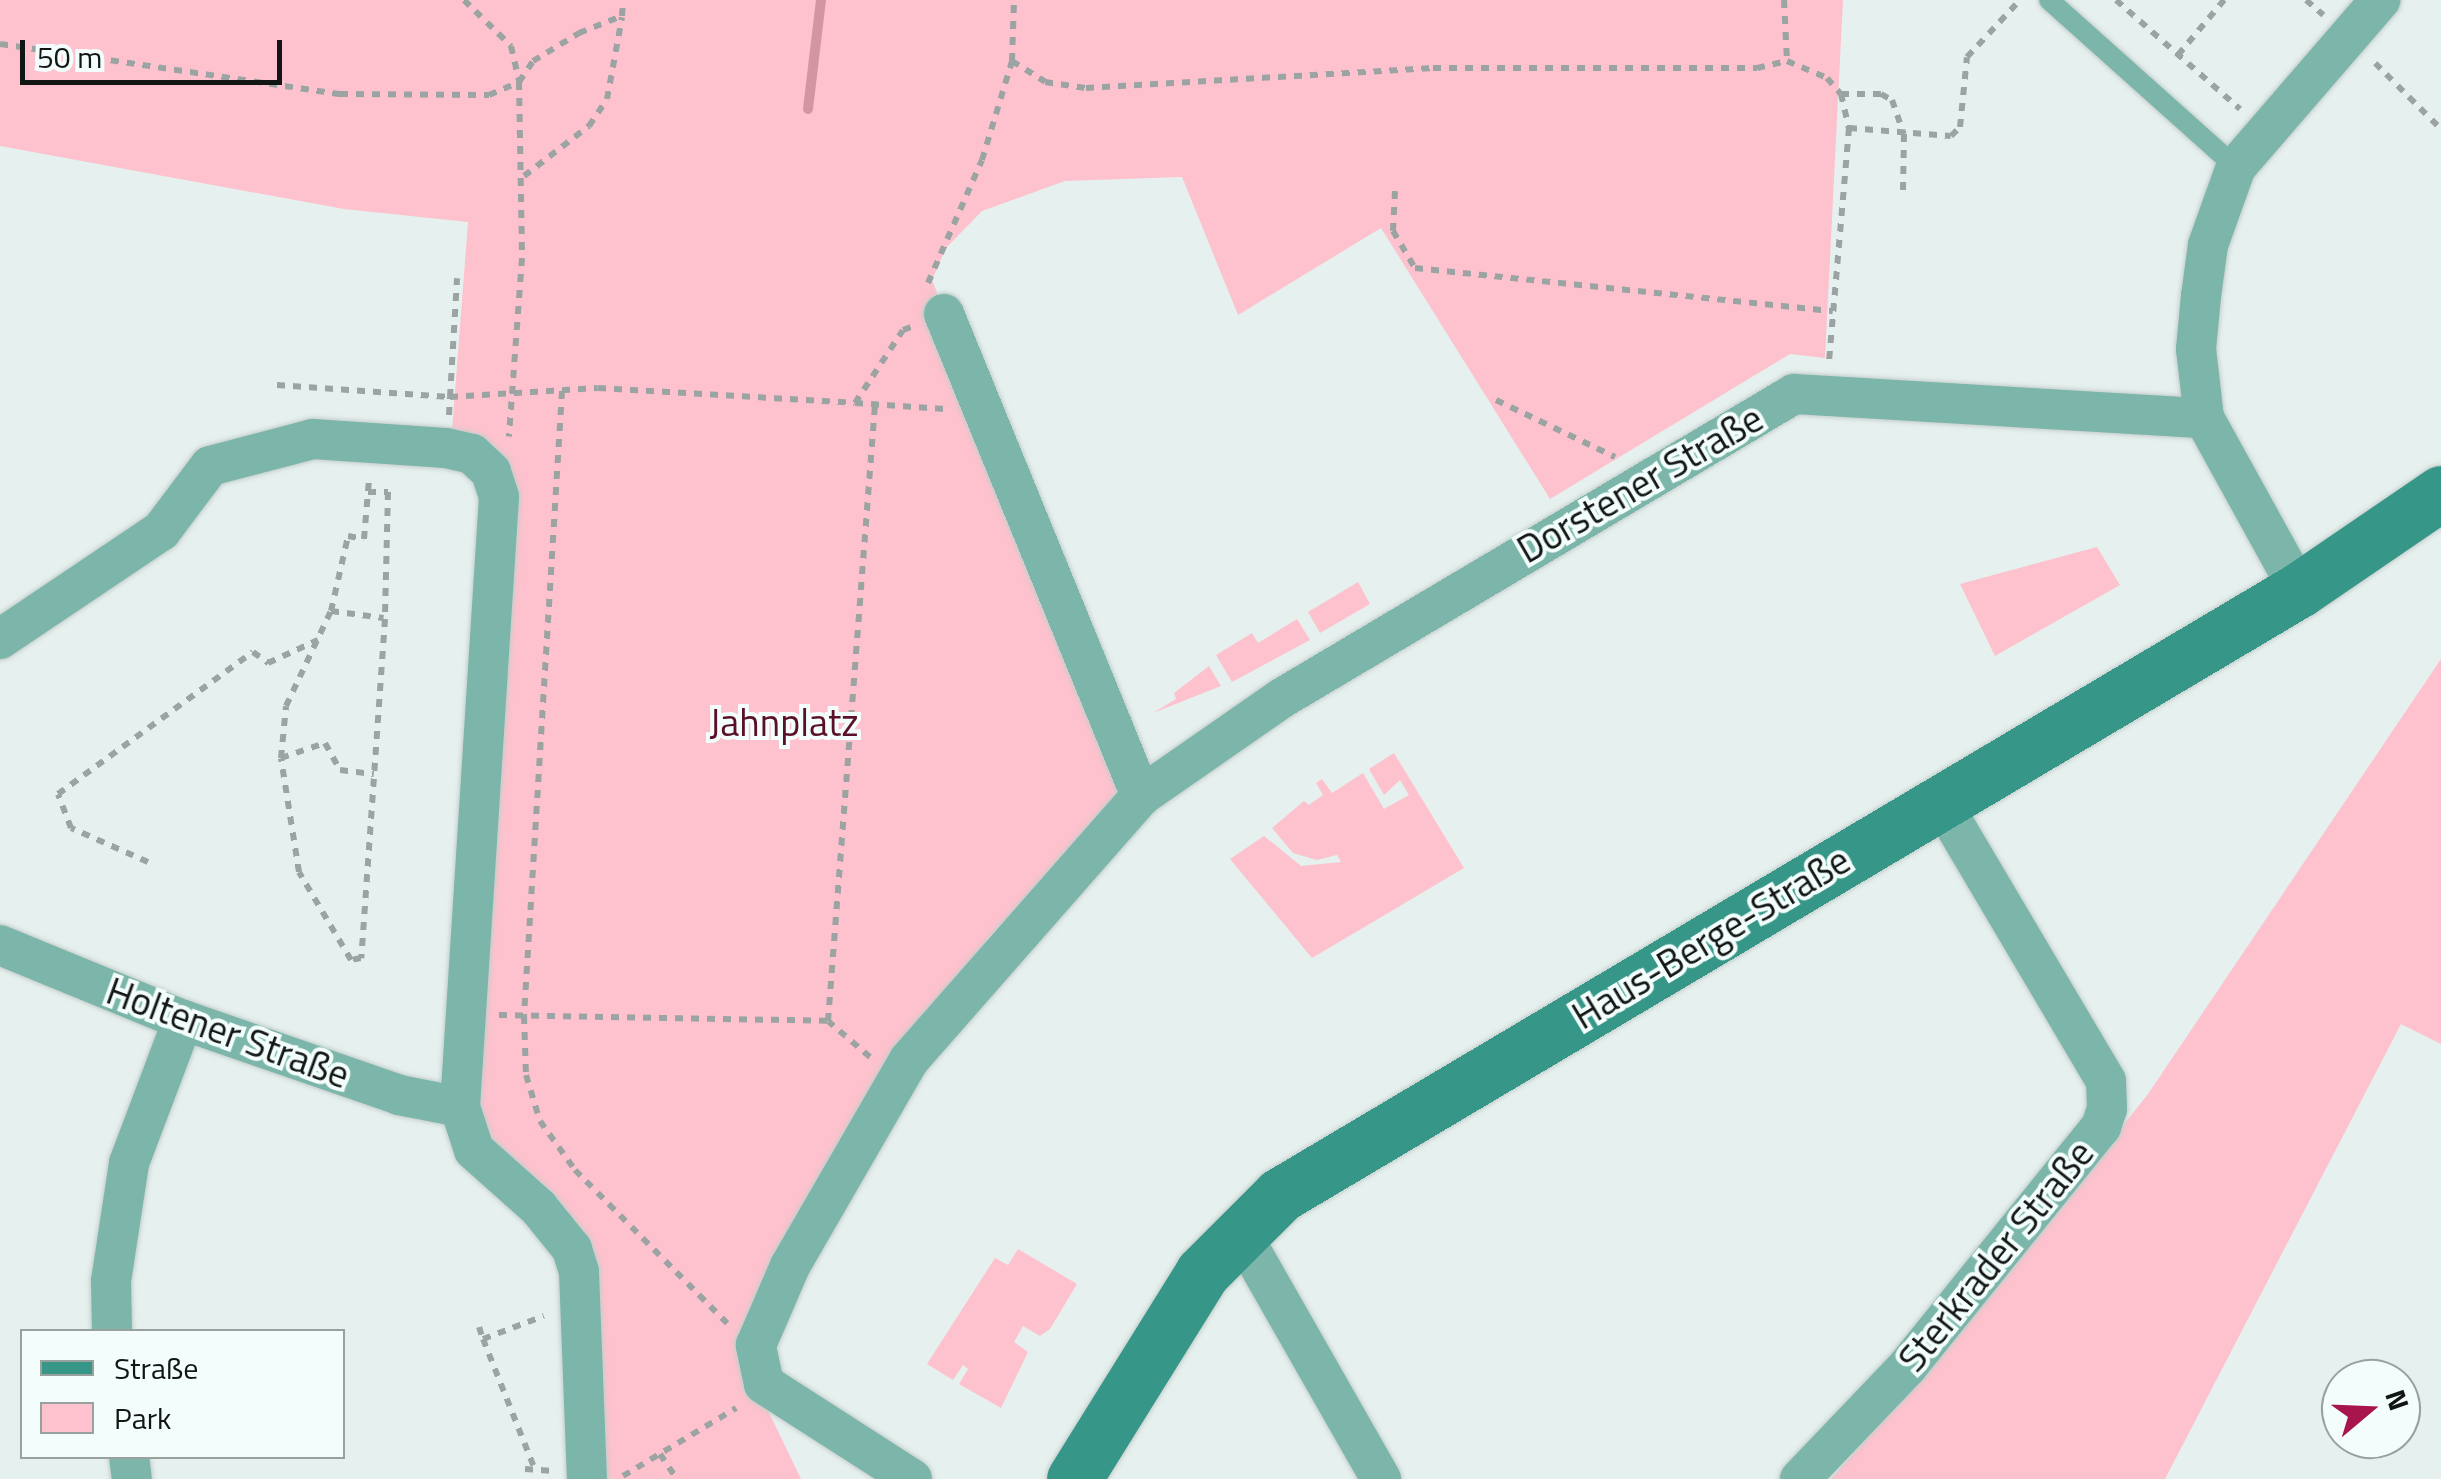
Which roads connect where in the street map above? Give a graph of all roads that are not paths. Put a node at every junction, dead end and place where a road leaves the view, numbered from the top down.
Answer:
1 (2049, 0) edge
2 (2380, 0) edge
3 (2236, 167) junction
4 (936, 298) road end
5 (2204, 418) junction
6 (2441, 493) edge
7 (2300, 590) junction
8 (0, 640) edge
9 (1141, 796) junction
10 (1942, 802) junction
11 (0, 945) edge
12 (183, 1020) junction
13 (460, 1108) junction
14 (1238, 1230) junction
15 (112, 1329) edge
16 (587, 1479) edge
17 (912, 1479) edge
18 (1074, 1479) edge
19 (1382, 1479) edge
20 (1800, 1479) edge

1 - 3 lane
2 - 3 street
3 - 5 street
4 - 9 street
5 - 7 street
5 - 9 street, Dorstener Straße
6 - 7 main road, Haus-Berge-Straße
7 - 10 main road, Haus-Berge-Straße
8 - 13 street
9 - 17 street
10 - 14 main road, Haus-Berge-Straße
10 - 20 street, Sterkrader Straße
11 - 12 street, Holtener Straße
12 - 13 street, Holtener Straße
12 - 15 street
13 - 16 street
14 - 18 main road, Haus-Berge-Straße
14 - 19 street

